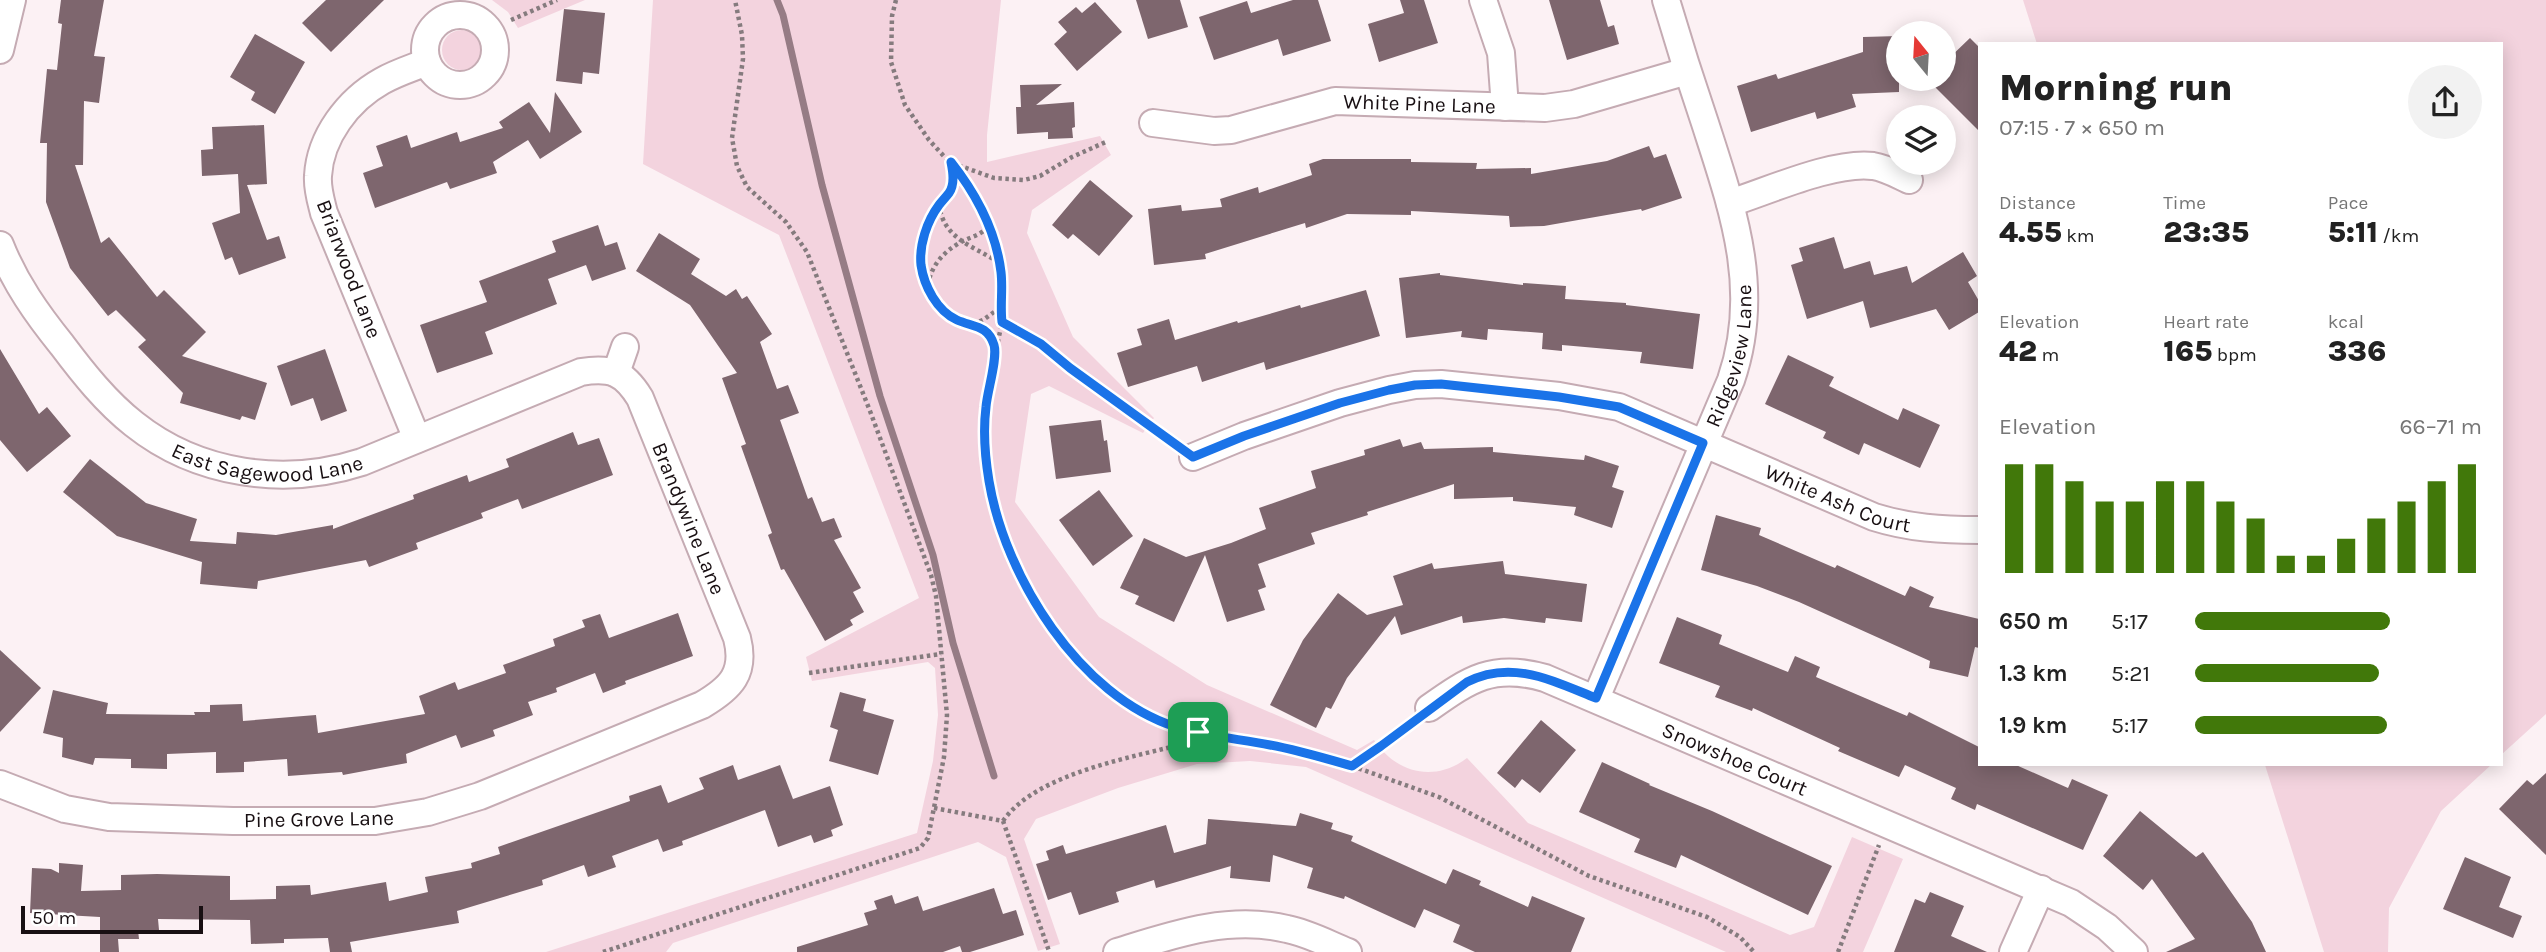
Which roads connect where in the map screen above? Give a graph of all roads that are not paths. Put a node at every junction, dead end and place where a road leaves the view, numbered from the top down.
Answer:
1 (12, 0) edge
2 (1483, 0) edge
3 (1666, 0) edge
4 (0, 50) edge
5 (427, 62) dead end
6 (1687, 71) junction
7 (1506, 107) junction
8 (1153, 123) dead end
9 (1909, 180) dead end
10 (1730, 204) junction
11 (0, 245) edge
12 (625, 347) dead end
13 (615, 373) junction
14 (417, 439) junction
15 (1703, 443) junction
16 (1193, 457) road end
17 (1978, 530) edge
18 (748, 680) joint
19 (1596, 698) junction
20 (1429, 708) road end
21 (0, 784) edge
22 (2041, 889) junction
23 (1117, 952) edge
24 (1348, 952) edge
25 (2013, 952) edge
26 (2134, 952) edge

1 - 4 street
2 - 7 street
3 - 6 street, Ridgeview Lane
5 - 14 street, Briarwood Lane
6 - 7 street, White Pine Lane
6 - 10 street, Ridgeview Lane
7 - 8 street, White Pine Lane
9 - 10 street
10 - 15 street, Ridgeview Lane
11 - 14 street, East Sagewood Lane
12 - 13 street
13 - 14 street, East Sagewood Lane
13 - 18 street, Brandywine Lane
15 - 16 street, White Ash Court
15 - 17 street, White Ash Court
15 - 19 street, Ridgeview Lane
18 - 21 street, Pine Grove Lane
19 - 20 street, Snowshoe Court
19 - 22 street, Snowshoe Court
22 - 25 street
22 - 26 street, Snowshoe Court
23 - 24 street

